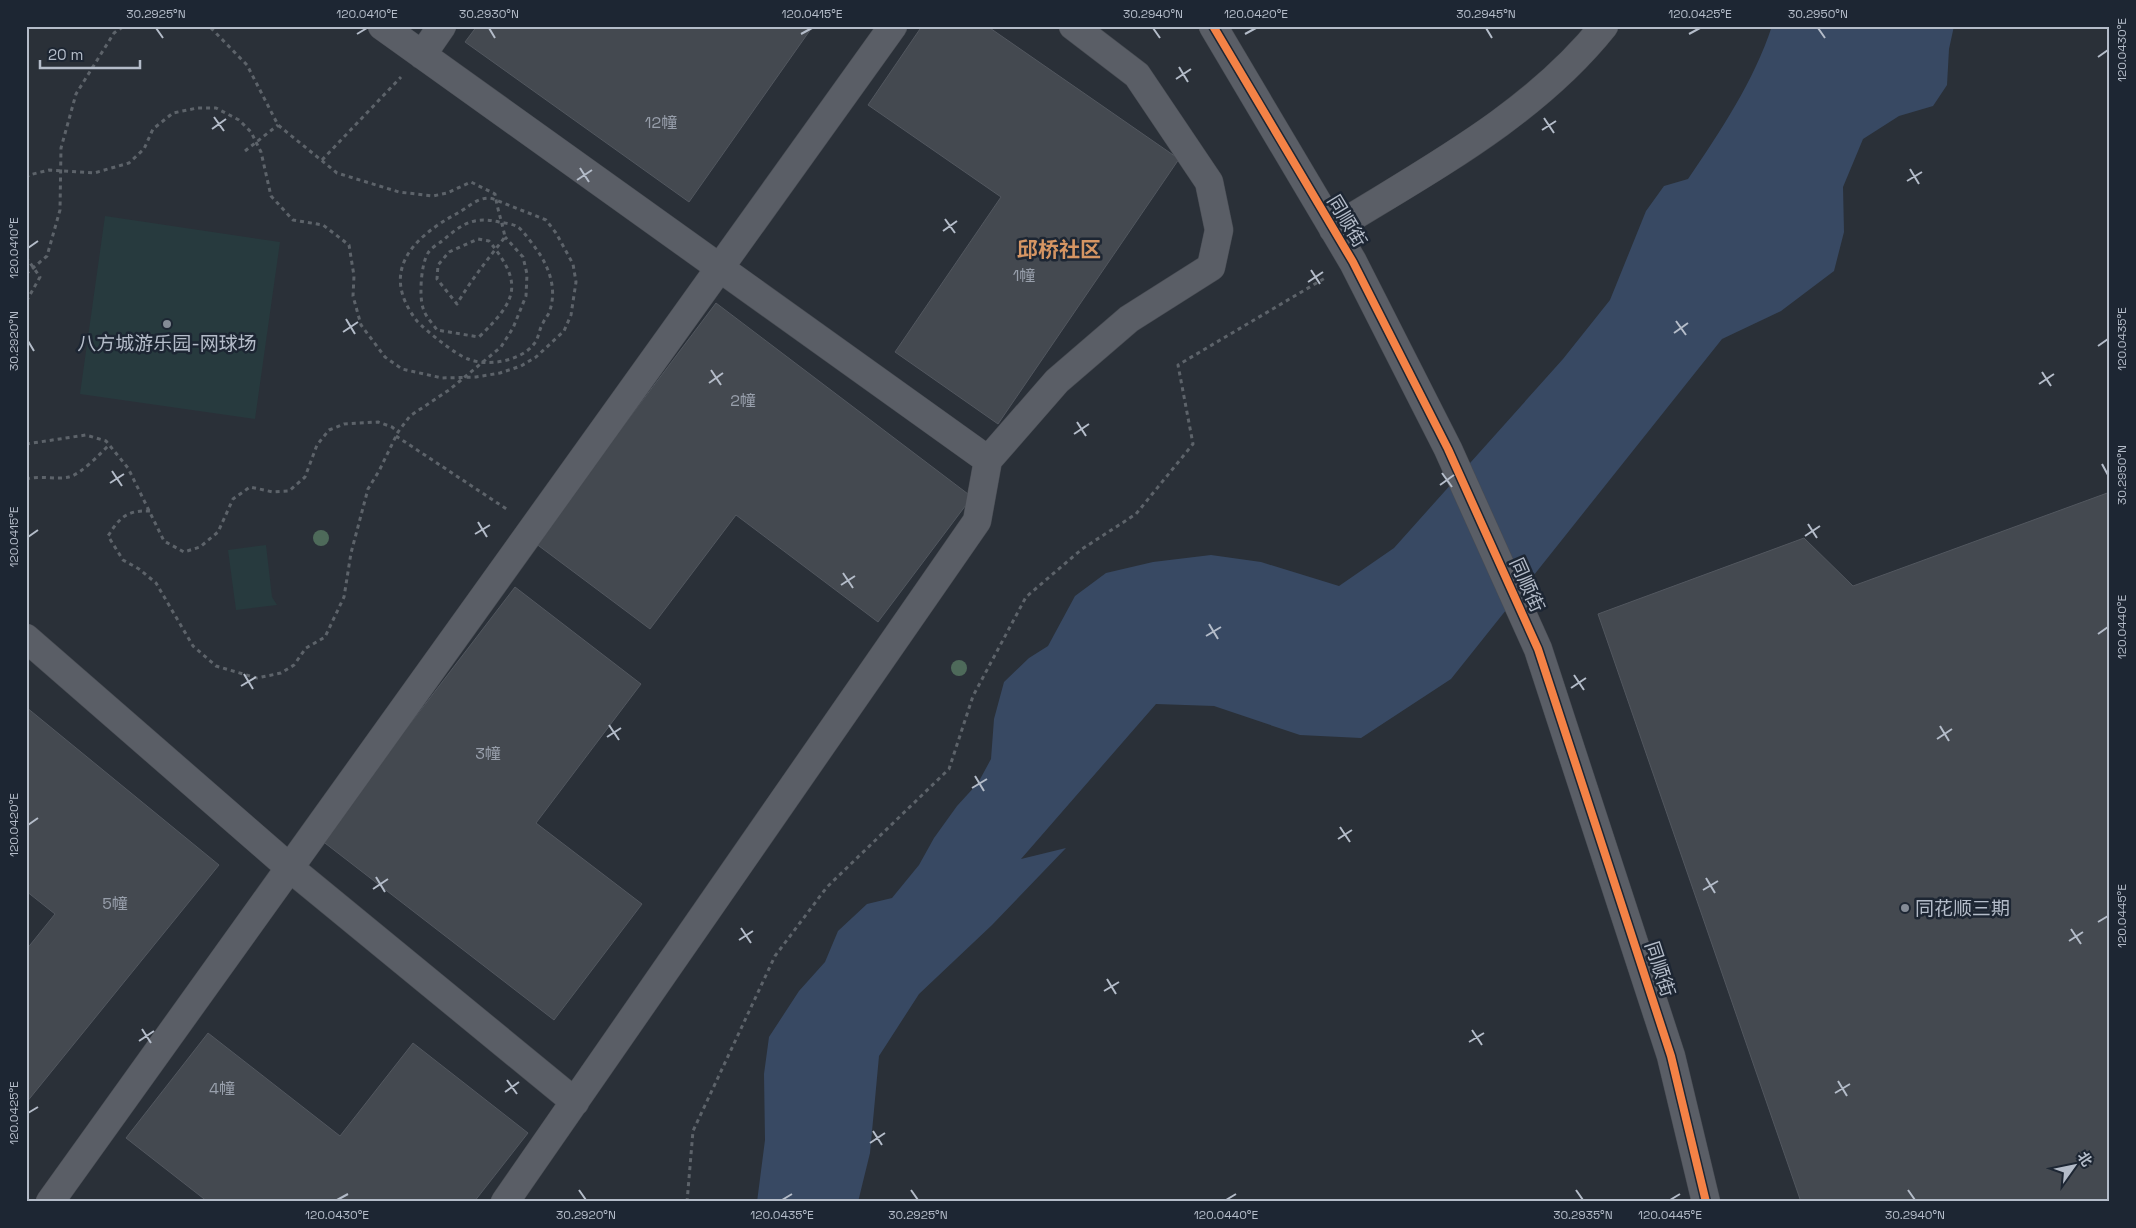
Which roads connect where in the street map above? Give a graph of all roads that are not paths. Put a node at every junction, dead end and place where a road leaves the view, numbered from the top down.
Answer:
1 (382, 26) edge
2 (442, 26) edge
3 (893, 26) edge
4 (1073, 26) edge
5 (1213, 26) edge
6 (1604, 26) edge
7 (422, 55) junction
8 (1333, 229) junction
9 (720, 268) junction
10 (988, 460) junction
11 (26, 638) edge
12 (290, 868) junction
13 (575, 1102) junction
14 (50, 1202) edge
15 (505, 1202) edge
16 (1706, 1202) edge

1 - 7 street
2 - 7 street
3 - 9 street
4 - 10 street
5 - 8 street, 同顺街
6 - 8 street
7 - 9 street
8 - 16 street, 同顺街
9 - 10 street
9 - 12 street
10 - 13 street
11 - 12 street
12 - 13 street
12 - 14 street
13 - 15 street

